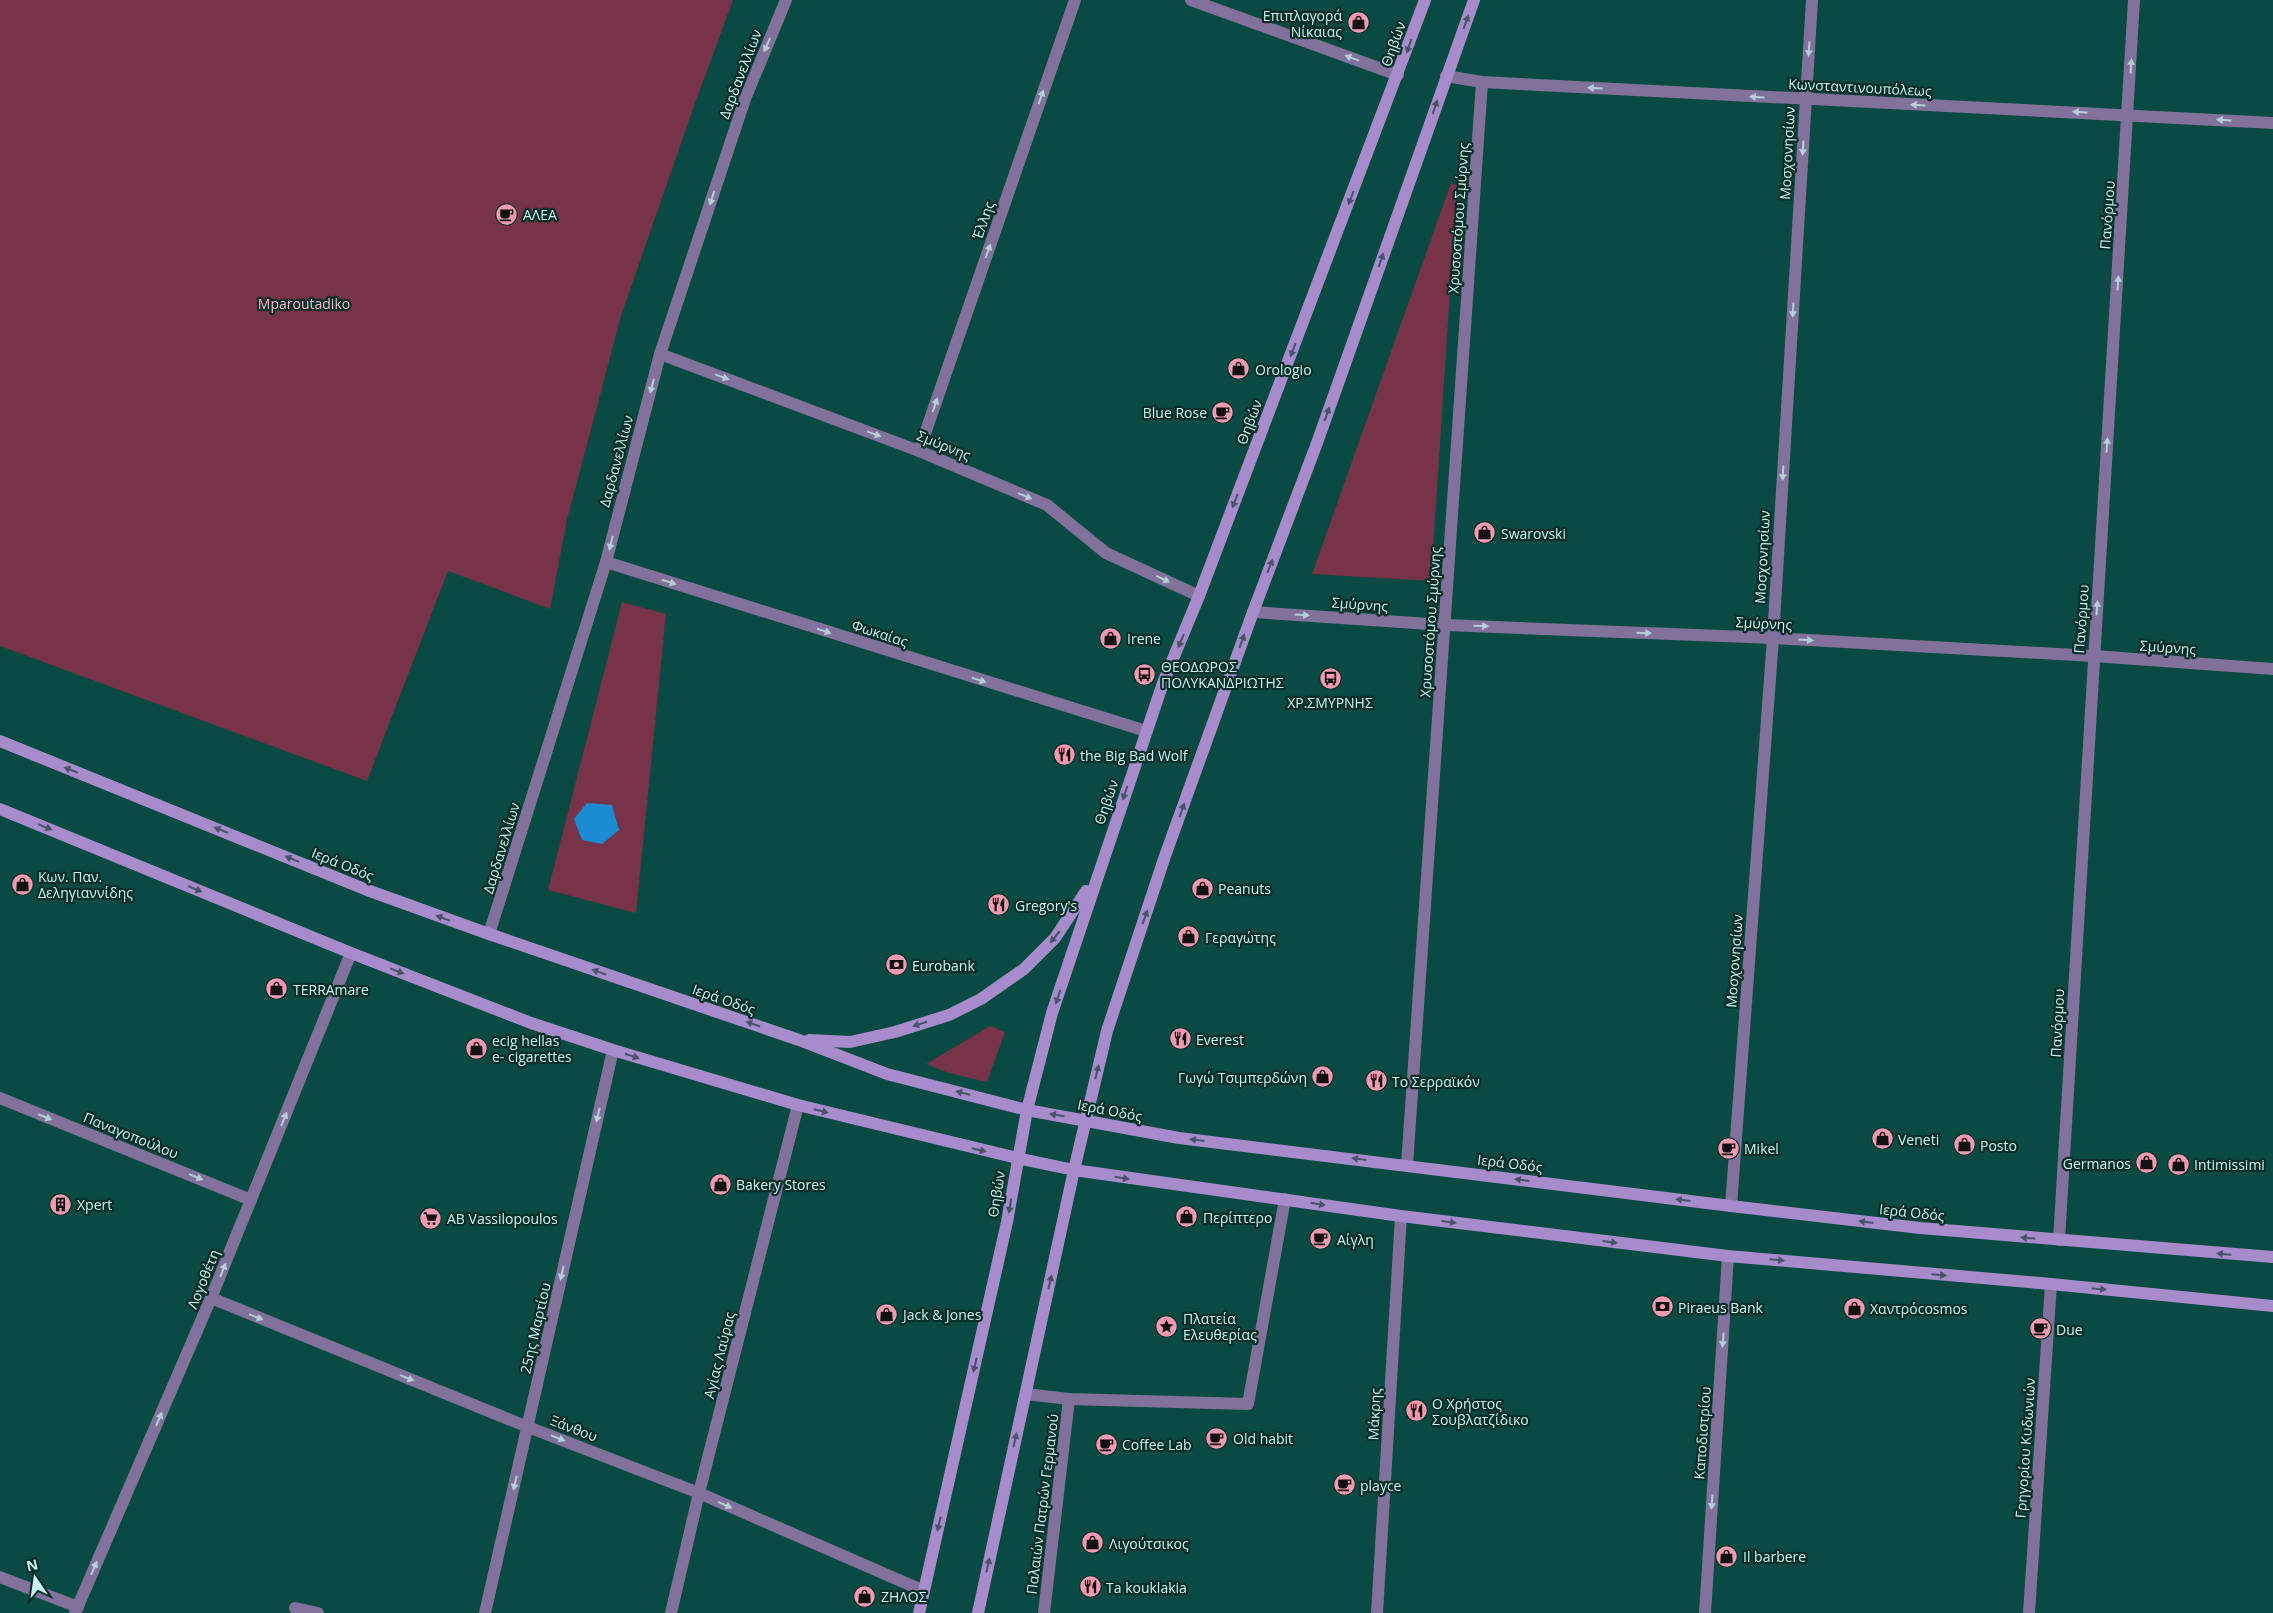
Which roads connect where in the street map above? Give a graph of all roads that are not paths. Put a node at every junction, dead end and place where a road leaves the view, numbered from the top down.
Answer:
1 (786, 0) edge
2 (1075, 0) edge
3 (1191, 0) edge
4 (1425, 0) edge
5 (1474, 0) edge
6 (1812, 0) edge
7 (2134, 0) edge
8 (1398, 75) junction
9 (1446, 76) junction
10 (1482, 82) junction
11 (1806, 100) junction
12 (2129, 115) junction
13 (2273, 123) edge
14 (660, 354) junction
15 (919, 451) junction
16 (606, 562) junction
17 (1199, 596) junction
18 (1253, 612) junction
19 (1445, 625) junction
20 (1773, 638) junction
21 (2094, 656) junction
22 (2273, 669) edge
23 (1146, 731) junction
24 (0, 741) edge
25 (0, 809) edge
26 (1111, 834) junction
27 (489, 934) junction
28 (351, 953) junction
29 (799, 1040) junction
30 (613, 1050) junction
31 (0, 1098) edge
32 (798, 1105) junction
33 (1027, 1110) junction
34 (1086, 1120) junction
35 (1017, 1158) junction
36 (1407, 1165) junction
37 (1074, 1170) junction
38 (1285, 1199) junction
39 (251, 1200) junction
40 (1731, 1206) junction
41 (1401, 1216) junction
42 (2059, 1240) junction
43 (1728, 1256) junction
44 (2273, 1257) edge
45 (2051, 1284) junction
46 (211, 1298) junction
47 (2273, 1306) edge
48 (1026, 1394) junction
49 (1069, 1399) junction
50 (528, 1427) junction
51 (699, 1493) junction
52 (0, 1577) edge
53 (924, 1591) junction
54 (296, 1608) dead end
55 (76, 1610) edge
56 (318, 1613) edge
57 (485, 1613) edge
58 (671, 1613) edge
59 (919, 1613) edge
60 (978, 1613) edge
61 (1044, 1613) edge
62 (1377, 1613) edge
63 (1705, 1613) edge
64 (2029, 1613) edge

1 -> 14 street, Δαρδανελλίων
15 -> 2 street, Έλλης
8 -> 3 street
4 -> 8 main road, Θηβών
9 -> 5 main road
6 -> 11 street, Μοσχονησίων
12 -> 7 street, Πανόρμου
8 -> 17 main road, Θηβών
9 - 10 street, Κωνσταντινουπόλεως
18 -> 9 main road
11 -> 10 street, Κωνσταντινουπόλεως
10 - 19 street, Χρυσοστόμου Σμύρνης
12 -> 11 street, Κωνσταντινουπόλεως
11 -> 20 street, Μοσχονησίων
13 -> 12 street, Κωνσταντινουπόλεως
21 -> 12 street, Πανόρμου
14 -> 15 street, Σμύρνης
14 -> 16 street, Δαρδανελλίων
15 -> 17 street, Σμύρνης
16 -> 23 street, Φωκαίας
16 - 27 street, Δαρδανελλίων
17 -> 23 main road, Θηβών
18 -> 19 street, Σμύρνης
34 -> 18 main road
19 -> 20 street, Σμύρνης
19 - 36 street, Χρυσοστόμου Σμύρνης
20 -> 21 street, Σμύρνης
20 - 40 street, Μοσχονησίων
21 - 22 street, Σμύρνης
21 - 42 street, Πανόρμου
23 -> 26 main road, Θηβών
27 -> 24 main road, Ιερά Οδός
25 -> 28 main road
26 -> 29 main road
26 -> 33 main road, Θηβών
29 -> 27 main road, Ιερά Οδός
28 -> 30 main road
39 -> 28 street, Λογοθέτη
33 -> 29 main road, Ιερά Οδός
30 -> 32 main road
30 -> 50 street, 25ης Μαρτίου
31 -> 39 street, Παναγοπούλου
32 -> 35 main road
32 - 51 street, Αγίας Λαύρας
34 -> 33 main road, Ιερά Οδός
33 - 35 main road, Θηβών
36 -> 34 main road, Ιερά Οδός
34 - 37 main road
35 - 37 main road
35 -> 53 main road, Θηβών
40 -> 36 main road, Ιερά Οδός
37 -> 38 main road
48 -> 37 main road
38 -> 41 main road
38 - 49 street
46 -> 39 street, Λογοθέτη
42 -> 40 main road, Ιερά Οδός
41 -> 43 main road
41 - 62 street, Μάκρης
44 -> 42 main road, Ιερά Οδός
43 -> 45 main road
43 -> 63 street, Καποδιστρίου
45 -> 47 main road
45 - 64 street, Γρηγορίου Κυδωνιών
46 -> 50 street, Ξάνθου
55 -> 46 street, Λογοθέτη
48 - 49 street
60 -> 48 main road
49 - 61 street, Παλαιών Πατρών Γερμανού
50 -> 51 street, Ξάνθου
50 -> 57 street, 25ης Μαρτίου
51 -> 53 street, Ξάνθου
51 - 58 street, Αγίας Λαύρας
52 - 55 street
53 - 59 main road, Θηβών
54 - 56 street

